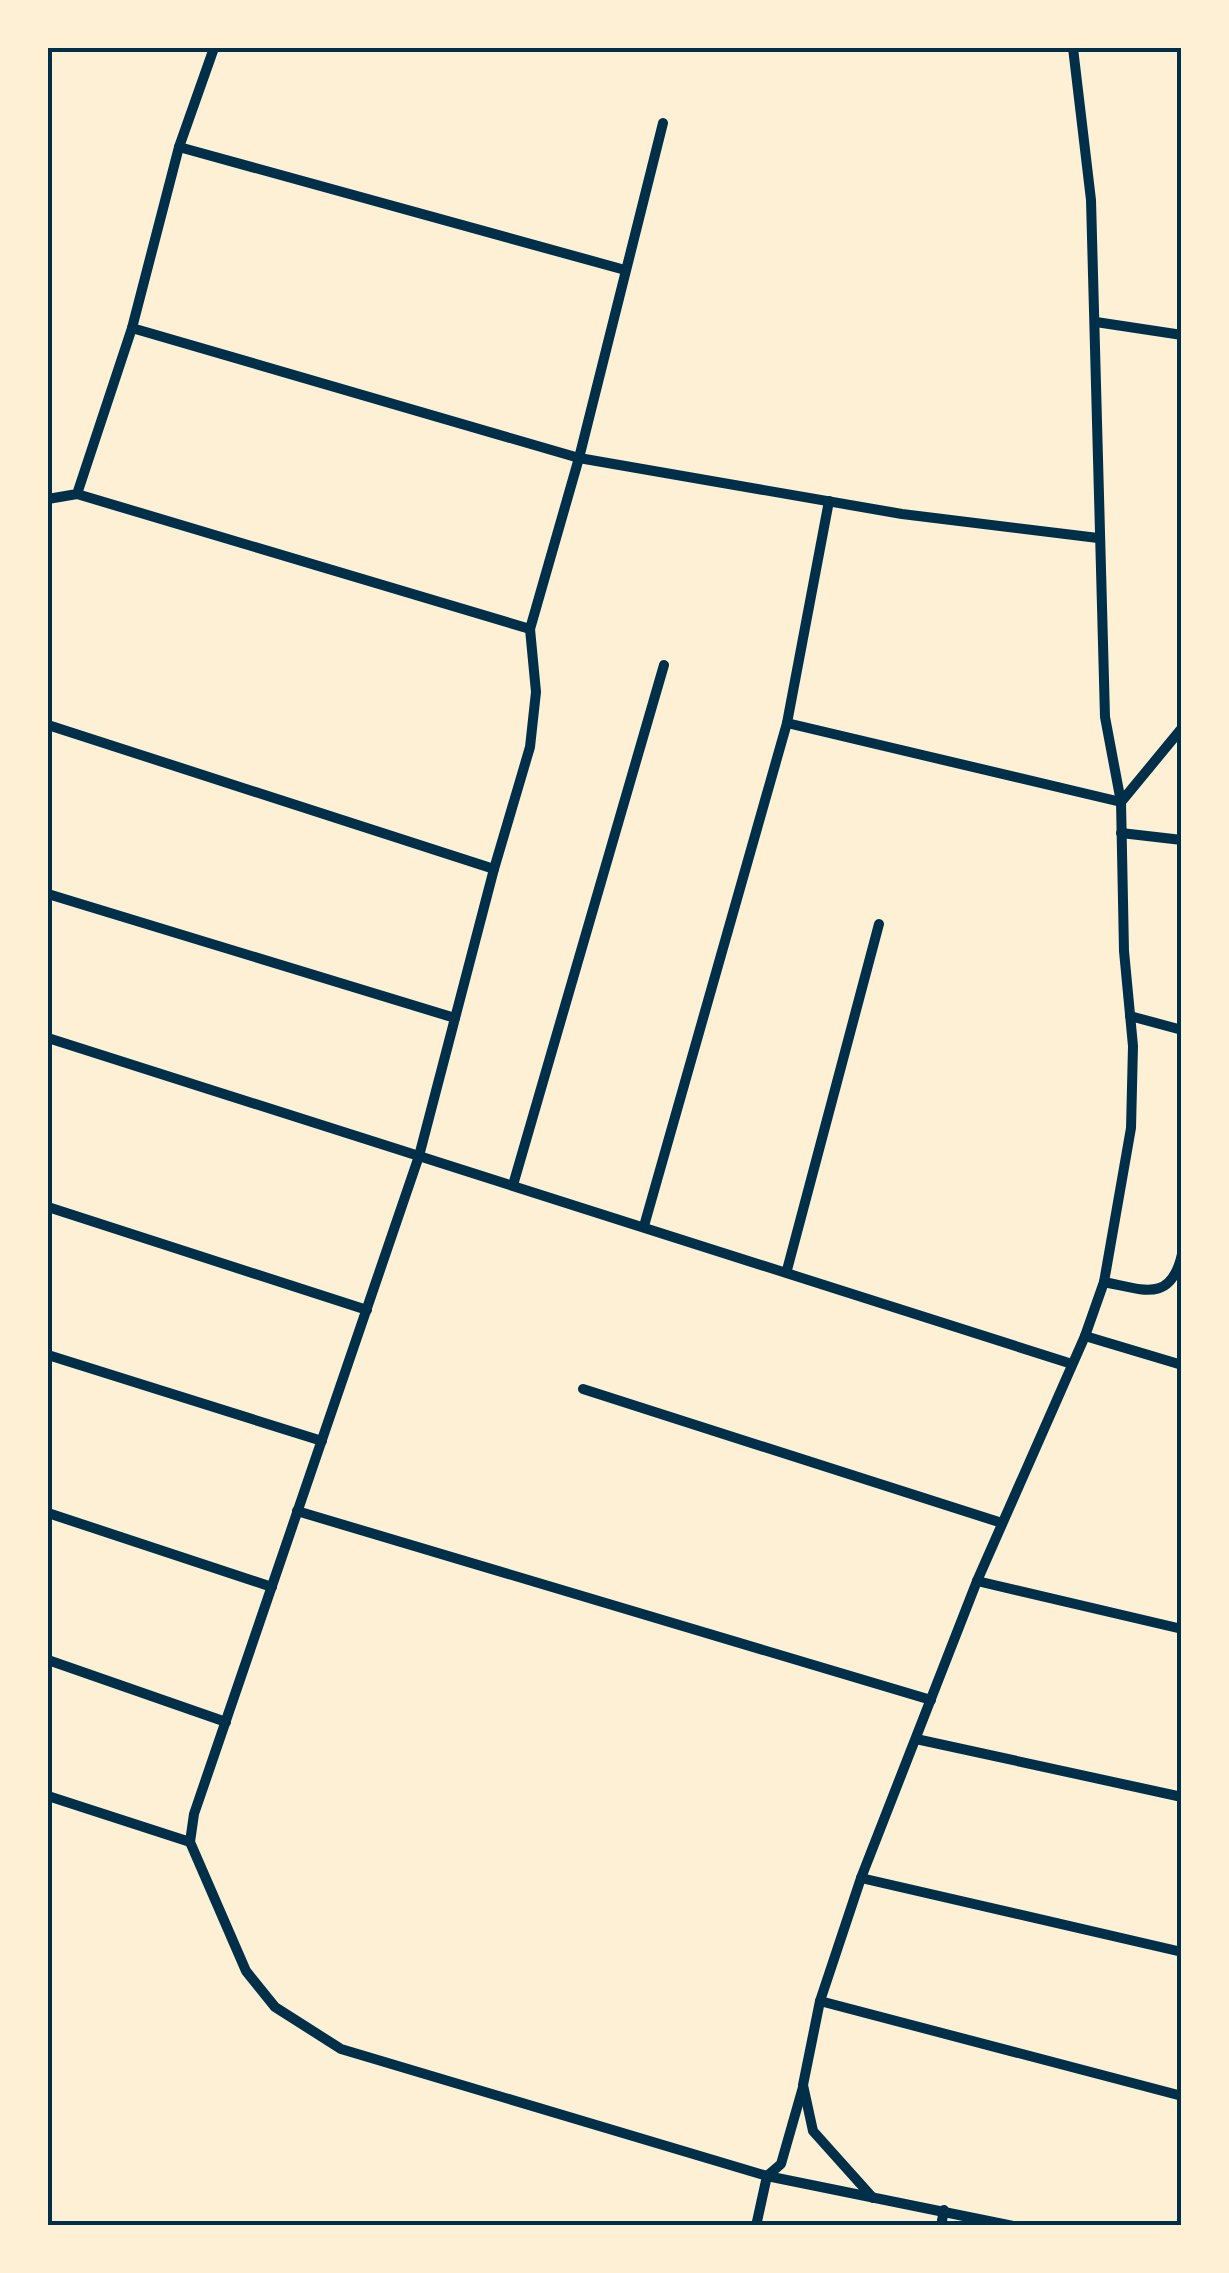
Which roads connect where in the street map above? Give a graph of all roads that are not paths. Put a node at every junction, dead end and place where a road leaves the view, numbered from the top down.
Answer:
1 (214, 48) edge
2 (1073, 48) edge
3 (663, 124) dead end
4 (179, 148) junction
5 (625, 270) junction
6 (1096, 322) junction
7 (132, 328) junction
8 (1182, 335) edge
9 (579, 458) junction
10 (77, 494) junction
11 (48, 499) edge
12 (829, 501) junction
13 (1098, 538) junction
14 (530, 629) junction
15 (664, 665) dead end
16 (787, 723) junction
17 (48, 726) edge
18 (1182, 728) edge
19 (1120, 802) junction
20 (1121, 834) junction
21 (1182, 840) edge
22 (494, 868) junction
23 (48, 894) edge
24 (878, 924) dead end
25 (1130, 1016) junction
26 (455, 1018) junction
27 (1182, 1030) edge
28 (48, 1038) edge
29 (419, 1156) junction
30 (513, 1186) junction
31 (48, 1207) edge
32 (644, 1226) junction
33 (1182, 1254) edge
34 (787, 1270) junction
35 (1104, 1282) junction
36 (366, 1310) junction
37 (1086, 1336) junction
38 (48, 1354) edge
39 (1072, 1364) junction
40 (1182, 1365) edge
41 (584, 1389) dead end
42 (322, 1441) junction
43 (298, 1511) junction
44 (48, 1513) edge
45 (1002, 1522) junction
46 (977, 1581) junction
47 (272, 1587) junction
48 (1182, 1628) edge
49 (48, 1660) edge
50 (931, 1700) junction
51 (226, 1722) junction
52 (916, 1739) junction
53 (48, 1796) edge
54 (1182, 1797) edge
55 (190, 1842) junction
56 (861, 1878) junction
57 (1182, 1952) edge
58 (820, 2001) junction
59 (804, 2085) junction
60 (1182, 2096) edge
61 (767, 2176) junction
62 (873, 2198) junction
63 (944, 2210) junction
64 (756, 2226) edge
65 (940, 2226) edge
66 (1013, 2226) edge

1 - 4 street
2 - 6 street
3 - 5 street
4 - 5 street
4 - 7 street
5 - 9 street
6 - 8 street
6 - 13 street
7 - 9 street
7 - 10 street
9 - 12 street
9 - 14 street
10 - 11 street
10 - 14 street
12 - 13 street
12 - 16 street
13 - 19 street
14 - 22 street
15 - 30 street
16 - 19 street
16 - 32 street
17 - 22 street
18 - 19 street
19 - 20 street
20 - 21 street
20 - 25 street
22 - 26 street
23 - 26 street
24 - 34 street
25 - 27 street
25 - 35 street
26 - 29 street
28 - 29 street
29 - 30 street
29 - 36 street
30 - 32 street
31 - 36 street
32 - 34 street
33 - 35 street
34 - 39 street
35 - 37 street
36 - 42 street
37 - 39 street
37 - 40 street
38 - 42 street
39 - 45 street
41 - 45 street
42 - 43 street
43 - 47 street
43 - 50 street
44 - 47 street
45 - 46 street
46 - 48 street
46 - 50 street
47 - 51 street
49 - 51 street
50 - 52 street
51 - 55 street
52 - 54 street
52 - 56 street
53 - 55 street
55 - 61 street
56 - 57 street
56 - 58 street
58 - 59 street
58 - 60 street
59 - 61 street
59 - 62 street
61 - 62 street
61 - 64 street
62 - 63 street
63 - 65 street
63 - 66 street

